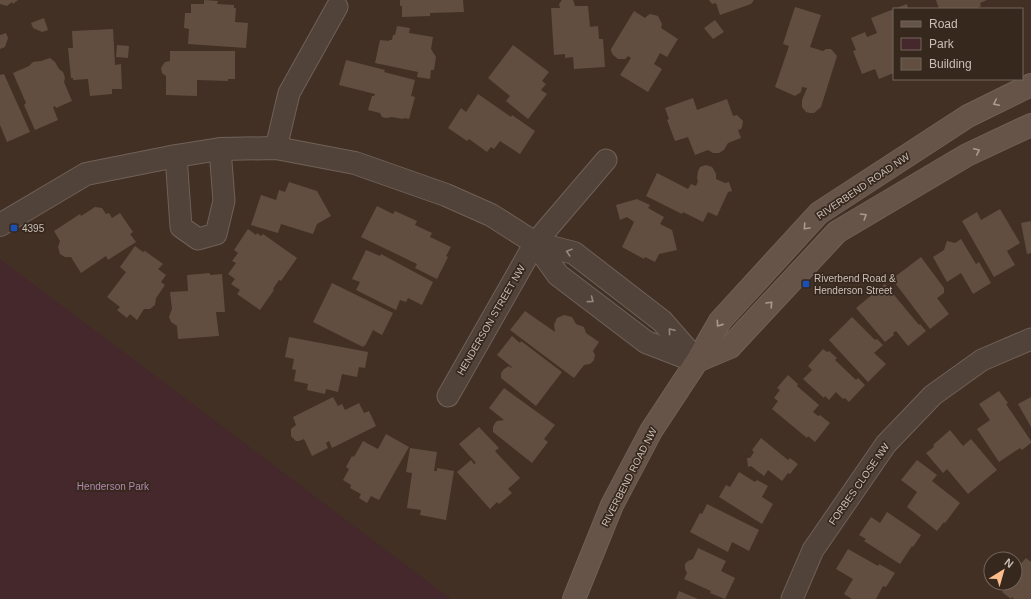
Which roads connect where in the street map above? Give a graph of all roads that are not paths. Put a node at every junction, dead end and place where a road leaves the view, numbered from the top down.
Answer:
1 (337, 7) dead end
2 (1031, 85) edge
3 (1031, 125) edge
4 (276, 148) junction
5 (220, 149) junction
6 (176, 156) junction
7 (606, 160) dead end
8 (0, 225) edge
9 (535, 243) junction
10 (1031, 339) edge
11 (697, 361) junction
12 (448, 396) dead end
13 (574, 599) edge
14 (792, 599) edge

1 - 4 street
2 -> 11 main road, RIVERBEND ROAD NW
11 -> 3 main road
4 - 5 street
4 - 9 street
5 - 6 street
5 - 6 street
6 - 8 street
7 - 9 street, HENDERSON STREET NW
9 - 11 street
9 - 12 street, HENDERSON STREET NW
10 - 14 street, FORBES CLOSE NW
11 - 13 main road, RIVERBEND ROAD NW

